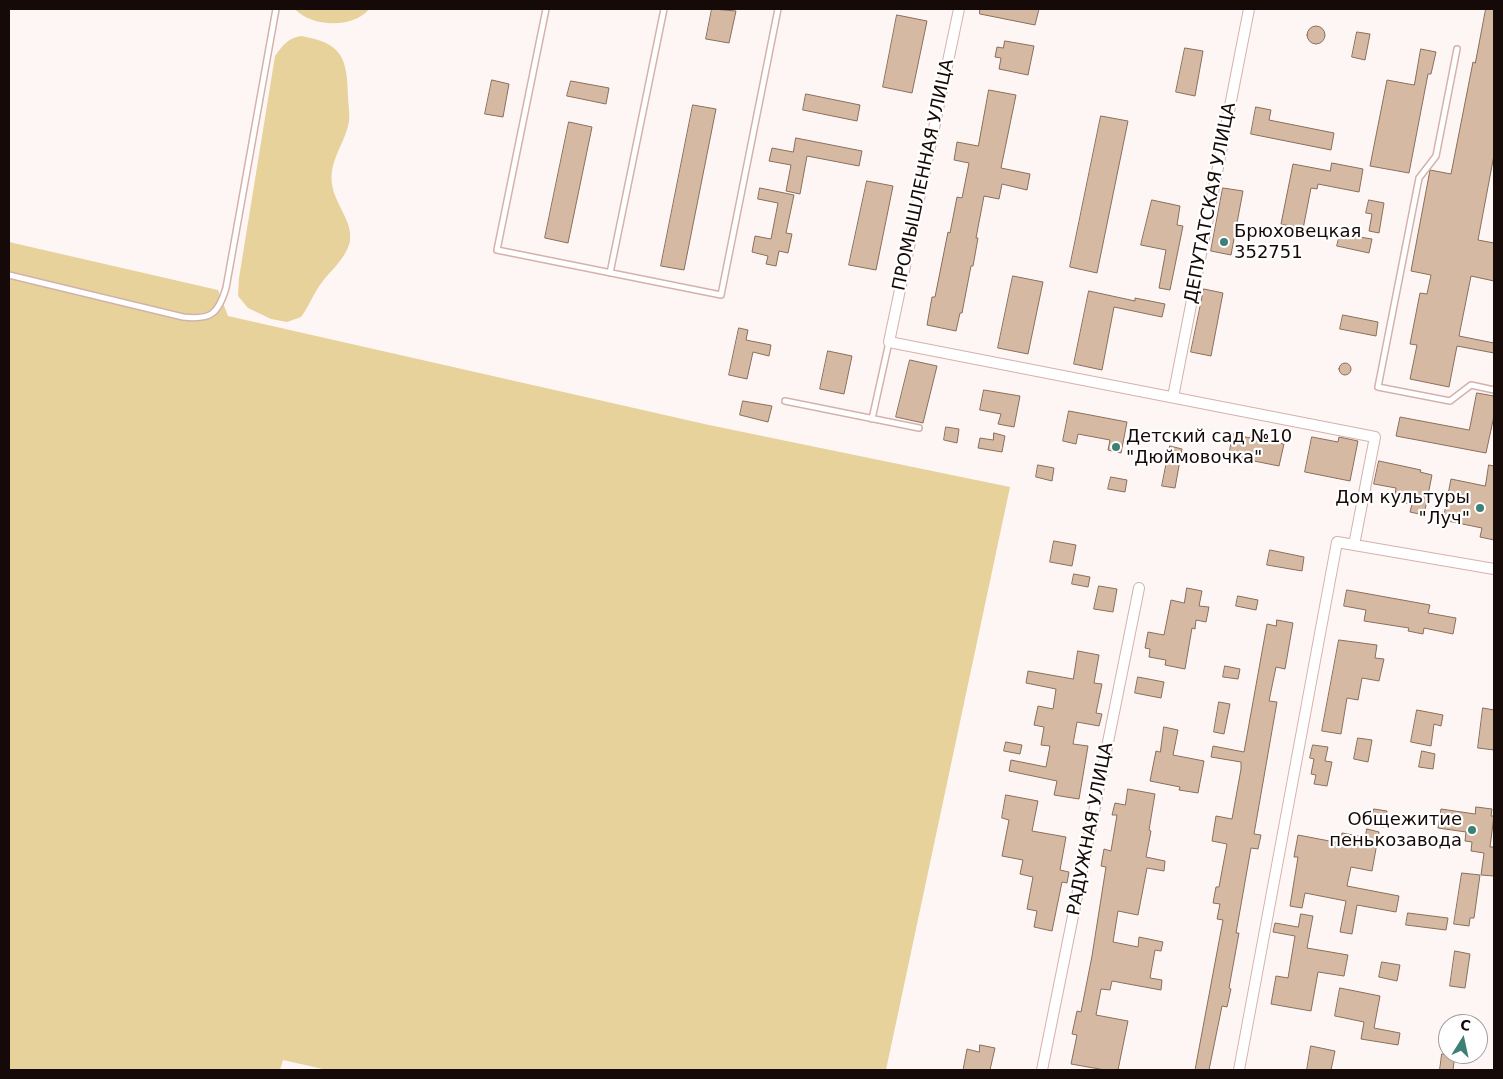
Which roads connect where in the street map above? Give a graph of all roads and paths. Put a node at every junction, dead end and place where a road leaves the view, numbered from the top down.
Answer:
1 (276, 9) edge
2 (546, 9) edge
3 (664, 9) edge
4 (778, 9) edge
5 (959, 9) edge
6 (1249, 9) edge
7 (1457, 49) dead end
8 (610, 273) junction
9 (9, 275) edge
10 (889, 342) junction
11 (1494, 390) edge
12 (1173, 397) junction
13 (784, 401) dead end
14 (872, 419) junction
15 (918, 428) dead end
16 (1354, 545) junction
17 (1494, 569) edge
18 (1139, 588) dead end
19 (1042, 1070) edge
20 (1239, 1070) edge

1 - 9 lane
2 - 8 lane
3 - 8 lane
4 - 8 lane
5 - 10 street, ПРОМЫШЛЕННАЯ УЛИЦА
6 - 12 street, ДЕПУТАТСКАЯ УЛИЦА
7 - 11 lane
10 - 12 street
10 - 14 lane
12 - 16 street
13 - 14 lane
14 - 15 lane
16 - 17 street
16 - 20 street
18 - 19 street, РАДУЖНАЯ УЛИЦА

